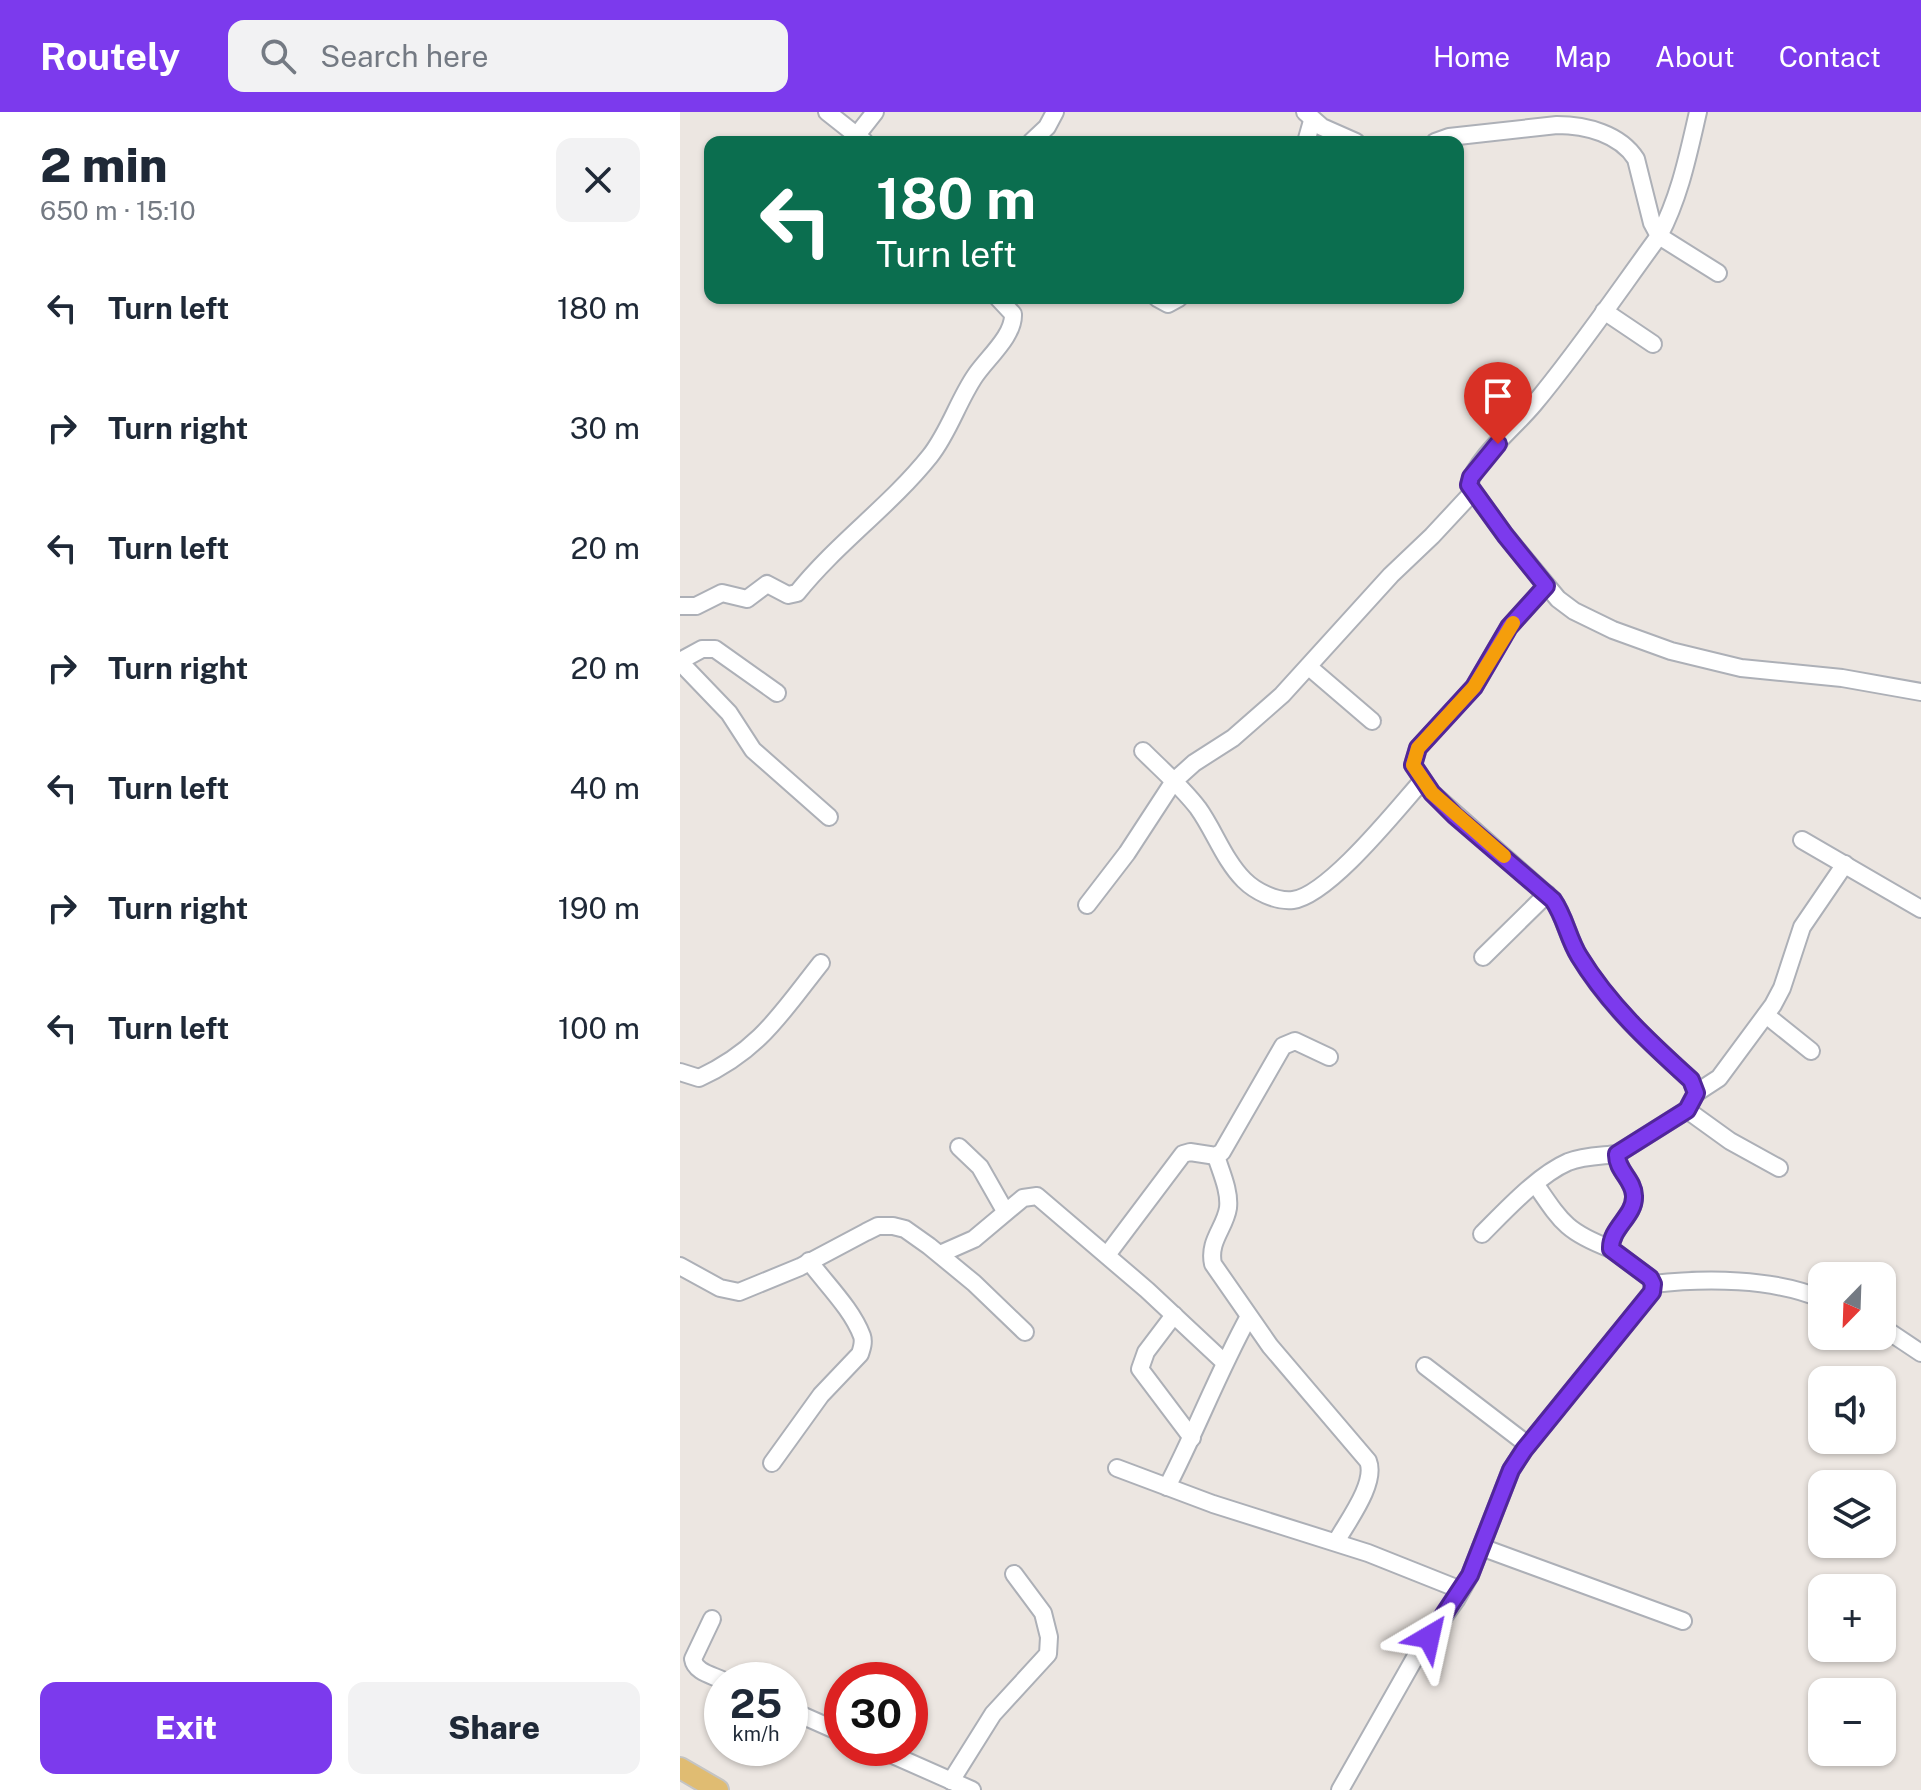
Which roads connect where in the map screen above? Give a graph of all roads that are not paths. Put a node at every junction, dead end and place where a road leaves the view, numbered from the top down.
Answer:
1 (827, 112) edge
2 (875, 112) edge
3 (1055, 112) edge
4 (1698, 112) edge
5 (1309, 116) edge
6 (857, 136) edge
7 (863, 136) edge
8 (1037, 136) edge
9 (1307, 136) edge
10 (1345, 136) edge
11 (1458, 136) edge
12 (1659, 236) junction
13 (1718, 273) dead end
14 (1004, 304) edge
15 (1604, 311) junction
16 (1653, 344) dead end
17 (1472, 493) junction
18 (1546, 586) junction
19 (680, 606) edge
20 (680, 662) edge
21 (1309, 667) junction
22 (1921, 692) edge
23 (777, 693) dead end
24 (1372, 721) dead end
25 (1143, 751) dead end
26 (1174, 781) junction
27 (1422, 781) junction
28 (829, 817) dead end
29 (1802, 840) dead end
30 (1845, 864) junction
31 (1547, 894) junction
32 (1087, 905) dead end
33 (1921, 909) edge
34 (1483, 957) dead end
35 (821, 963) dead end
36 (1766, 1015) junction
37 (1811, 1051) dead end
38 (1329, 1057) dead end
39 (680, 1072) edge
40 (1696, 1093) junction
41 (1687, 1110) junction
42 (959, 1147) dead end
43 (1617, 1154) junction
44 (1216, 1156) junction
45 (1779, 1168) dead end
46 (1536, 1185) junction
47 (1005, 1211) junction
48 (1482, 1234) dead end
49 (1611, 1249) junction
50 (940, 1254) junction
51 (1107, 1255) junction
52 (809, 1261) junction
53 (680, 1266) edge
54 (1653, 1284) junction
55 (1808, 1295) edge
56 (1174, 1315) junction
57 (1248, 1318) junction
58 (1025, 1332) dead end
59 (1896, 1336) edge
60 (1921, 1353) edge
61 (1224, 1362) junction
62 (1425, 1366) dead end
63 (1192, 1438) junction
64 (1528, 1445) junction
65 (772, 1463) dead end
66 (1117, 1468) dead end
67 (1167, 1487) junction
68 (1336, 1542) junction
69 (1481, 1547) junction
70 (1014, 1574) dead end
71 (1461, 1590) junction
72 (712, 1619) dead end
73 (1683, 1621) dead end
74 (704, 1670) edge
75 (917, 1766) edge
76 (680, 1768) edge
77 (951, 1781) junction
78 (718, 1790) edge
79 (972, 1790) edge
80 (1340, 1790) edge

1 - 6 street
2 - 7 street
3 - 8 street
4 - 12 street
5 - 9 street
5 - 10 street
11 - 12 street
12 - 13 street
12 - 15 street
14 - 19 street
15 - 16 street
15 - 17 street
17 - 18 street
17 - 21 street
18 - 22 street
18 - 27 street
20 - 23 street
20 - 28 street
21 - 24 street
21 - 26 street
25 - 26 street
26 - 27 street
26 - 32 street
27 - 31 street
29 - 30 street
30 - 33 street
30 - 36 street
31 - 34 street
31 - 40 street
35 - 39 street
36 - 37 street
36 - 40 street
38 - 44 street
40 - 41 street
41 - 43 street
41 - 45 street
42 - 47 street
43 - 46 street
43 - 49 street
44 - 51 street
44 - 57 street
46 - 48 street
46 - 49 street
47 - 50 street
47 - 51 street
49 - 54 street
50 - 52 street
50 - 58 street
51 - 56 street
52 - 53 street
52 - 65 street
54 - 55 street
54 - 64 street
56 - 61 street
56 - 63 street
57 - 61 street
57 - 68 street
59 - 60 street
61 - 63 street
62 - 64 street
63 - 67 street
64 - 69 street
66 - 67 street
67 - 68 street
68 - 71 street
69 - 71 street
69 - 73 street
70 - 77 street
71 - 80 street
72 - 74 street
75 - 77 street
76 - 78 main road
77 - 79 street

